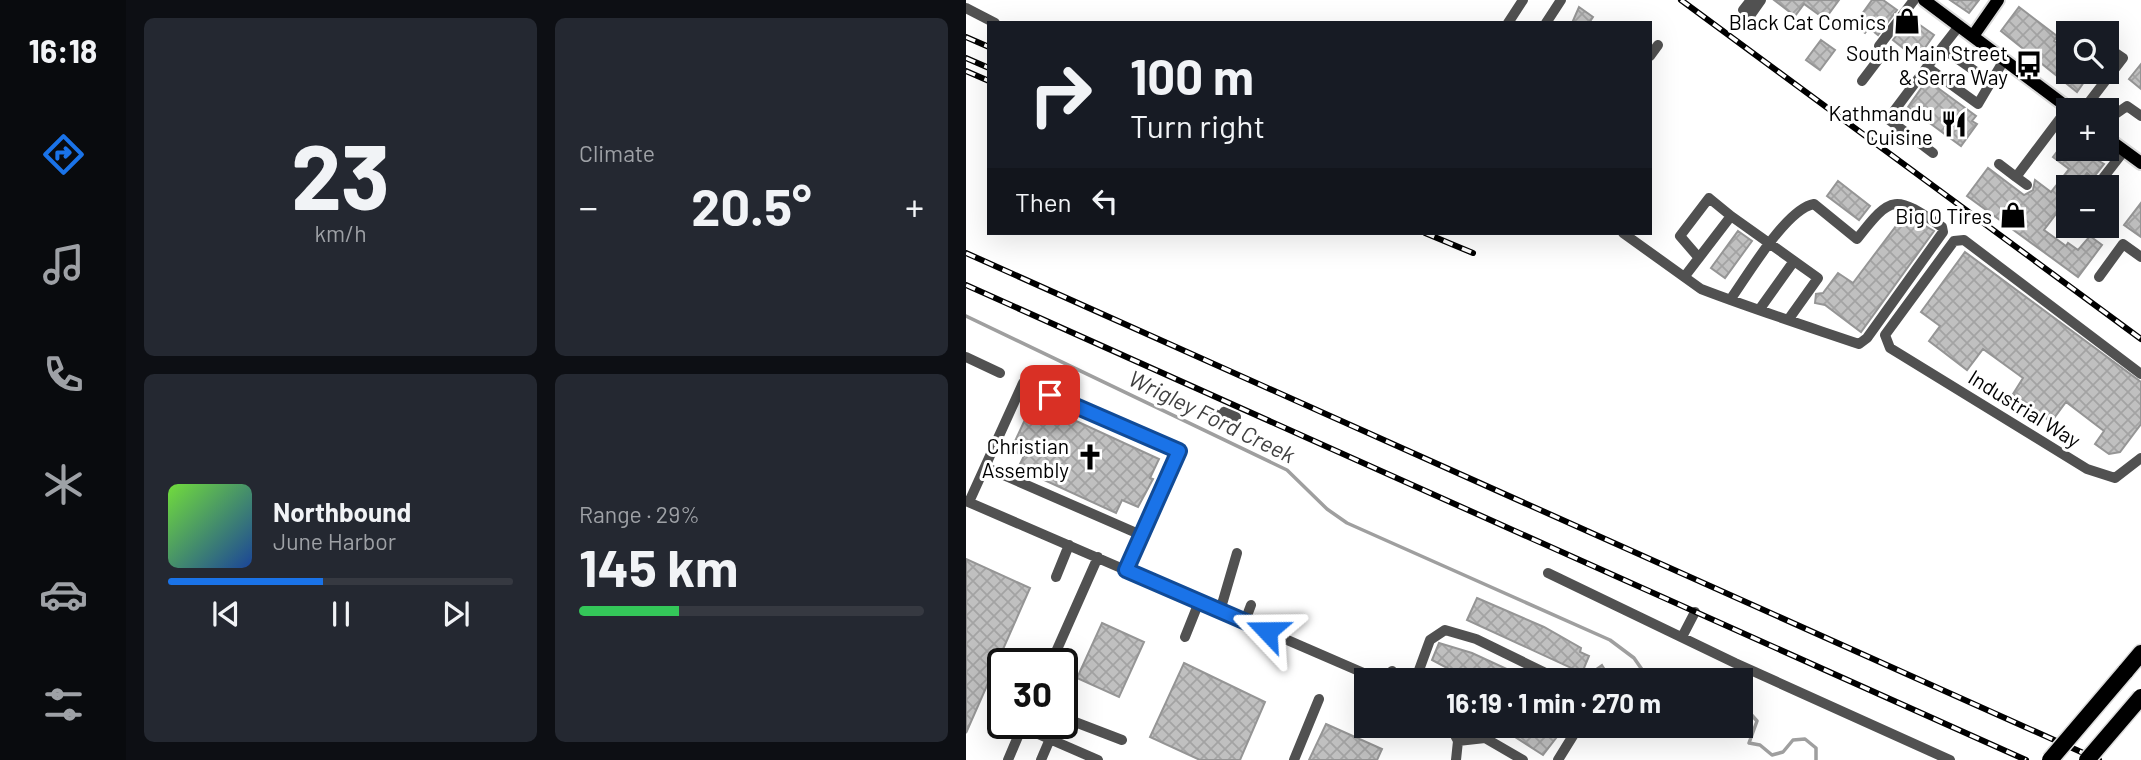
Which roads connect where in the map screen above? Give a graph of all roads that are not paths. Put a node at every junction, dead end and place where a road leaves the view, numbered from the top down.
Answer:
1 (1523, 0) edge
2 (1560, 0) edge
3 (1751, 0) edge
4 (1761, 0) edge
5 (1998, 0) edge
6 (1923, 1) edge
7 (966, 8) edge
8 (991, 21) edge
9 (1508, 21) edge
10 (1547, 21) edge
11 (1959, 26) junction
12 (1973, 36) junction
13 (1658, 45) dead end
14 (1942, 48) junction
15 (1652, 53) edge
16 (2004, 60) junction
17 (1927, 67) junction
18 (1862, 81) dead end
19 (1992, 83) junction
20 (2103, 84) edge
21 (2092, 98) edge
22 (2056, 99) edge
23 (2119, 112) edge
24 (2141, 116) edge
25 (2056, 126) edge
26 (2119, 146) edge
27 (2124, 150) junction
28 (1933, 153) dead end
29 (2141, 163) edge
30 (1998, 164) dead end
31 (2105, 175) edge
32 (2016, 177) junction
33 (2027, 185) dead end
34 (1731, 216) junction
35 (1626, 235) edge
36 (1771, 244) junction
37 (2141, 257) edge
38 (1699, 258) junction
39 (1794, 261) junction
40 (1685, 276) junction
41 (2099, 277) dead end
42 (1730, 300) junction
43 (1759, 310) junction
44 (1788, 320) junction
45 (966, 357) edge
46 (1000, 373) dead end
47 (2141, 374) edge
48 (1209, 411) dead end
49 (1236, 417) dead end
50 (2141, 458) edge
51 (983, 461) junction
52 (967, 501) edge
53 (1141, 535) junction
54 (1069, 545) junction
55 (1237, 553) dead end
56 (1097, 557) junction
57 (1126, 570) junction
58 (1548, 573) dead end
59 (1056, 577) dead end
60 (1199, 602) junction
61 (1251, 605) dead end
62 (1220, 611) junction
63 (1695, 612) dead end
64 (1245, 621) junction
65 (1185, 637) dead end
66 (1682, 637) junction
67 (1058, 648) edge
68 (2141, 653) edge
69 (1420, 668) edge
70 (1535, 668) edge
71 (1354, 669) edge
72 (2141, 697) edge
73 (1320, 699) dead end
74 (1078, 722) edge
75 (1456, 738) edge
76 (1572, 738) edge
77 (1017, 739) edge
78 (1050, 739) joint
79 (1122, 740) dead end
80 (1458, 741) junction
81 (1008, 760) edge
82 (1041, 760) edge
83 (1098, 760) edge
84 (1294, 760) edge
85 (1456, 760) edge
86 (1523, 760) edge
87 (1558, 760) edge
88 (1950, 760) edge
89 (2050, 760) edge
90 (2087, 760) edge

1 - 9 street
2 - 10 street
3 - 4 street
5 - 12 main road
6 - 11 main road
6 - 18 street
7 - 8 street
11 - 12 main road
11 - 14 street
12 - 16 main road
13 - 15 street
14 - 17 street
14 - 19 street
16 - 19 street
16 - 22 main road
17 - 19 street
17 - 28 street
20 - 21 street
23 - 24 street
25 - 32 street
26 - 27 main road
27 - 29 main road
27 - 31 street
30 - 32 street
32 - 33 street
34 - 36 street
34 - 38 street
34 - 38 street
35 - 40 street
36 - 39 street
36 - 42 street
36 - 44 street
37 - 41 street
38 - 40 street
39 - 43 street
39 - 44 street
40 - 42 street
42 - 43 street
43 - 44 street
45 - 46 street
47 - 50 street, Industrial Way
48 - 49 street
51 - 52 street
51 - 53 street
51 - 53 street
52 - 54 street
53 - 57 street
54 - 56 street
54 - 59 street
55 - 62 street
56 - 57 street
56 - 67 street
57 - 60 street
58 - 66 street
60 - 62 street
60 - 65 street
61 - 64 street
62 - 64 street
63 - 66 street
64 - 71 street
66 - 88 street
68 - 89 highway, bridge
69 - 70 street
72 - 90 highway, bridge
73 - 84 street
74 - 79 street
75 - 80 street
76 - 87 street
77 - 81 street
78 - 82 street
78 - 83 street
80 - 85 street
80 - 86 street

